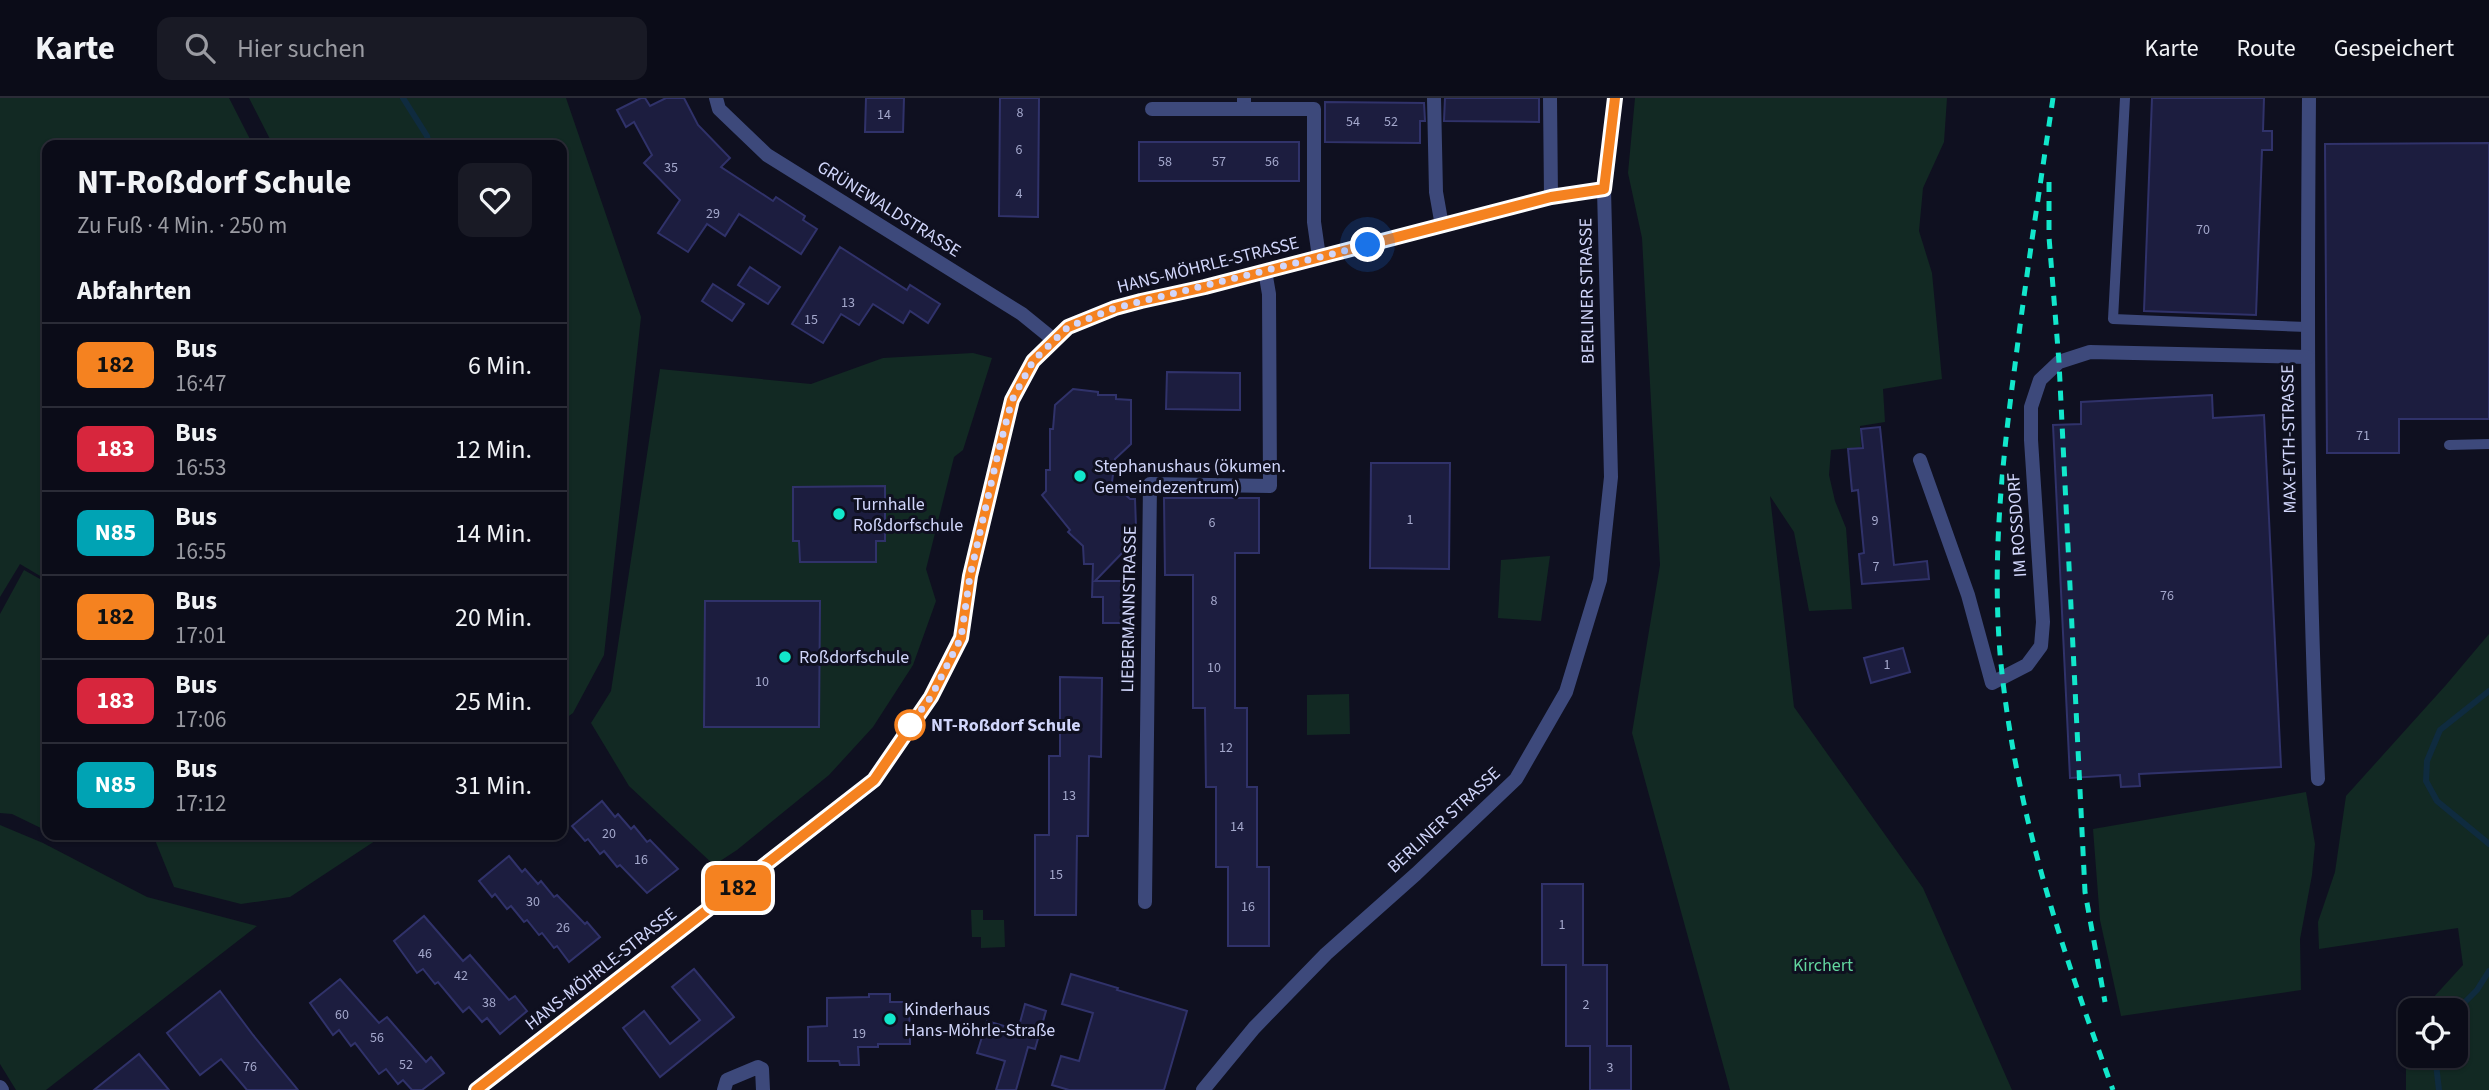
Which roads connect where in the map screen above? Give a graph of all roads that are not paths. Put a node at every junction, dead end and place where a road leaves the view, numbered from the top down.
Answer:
1 (716, 98) edge
2 (1434, 98) edge
3 (1549, 98) edge
4 (1615, 98) edge
5 (2125, 98) edge
6 (2309, 98) edge
7 (1244, 104) edge
8 (1152, 109) dead end
9 (1604, 189) junction
10 (1551, 197) junction
11 (1442, 226) junction
12 (1319, 257) junction
13 (1265, 271) junction
14 (2307, 327) junction
15 (1054, 340) junction
16 (2308, 357) junction
17 (2489, 444) edge
18 (2449, 445) dead end
19 (1920, 460) dead end
20 (2318, 779) dead end
21 (1145, 902) dead end
22 (476, 1090) edge
23 (724, 1090) edge
24 (763, 1090) edge
25 (1203, 1090) edge

1 - 15 street, GRÜNEWALDSTRASSE
2 - 11 street
3 - 10 street
4 - 9 street, BERLINER STRASSE
5 - 14 lane
6 - 14 street, MAX-EYTH-STRASSE
7 - 8 street
7 - 12 street
9 - 10 street, HANS-MÖHRLE-STRASSE
9 - 25 street, BERLINER STRASSE
10 - 11 street, HANS-MÖHRLE-STRASSE
11 - 12 street, HANS-MÖHRLE-STRASSE
12 - 13 street, HANS-MÖHRLE-STRASSE
13 - 15 street, HANS-MÖHRLE-STRASSE
13 - 21 street, LIEBERMANNSTRASSE
14 - 16 street, MAX-EYTH-STRASSE
15 - 22 street, HANS-MÖHRLE-STRASSE
16 - 19 street, IM ROSSDORF
16 - 20 street, MAX-EYTH-STRASSE
17 - 18 lane
23 - 24 street

